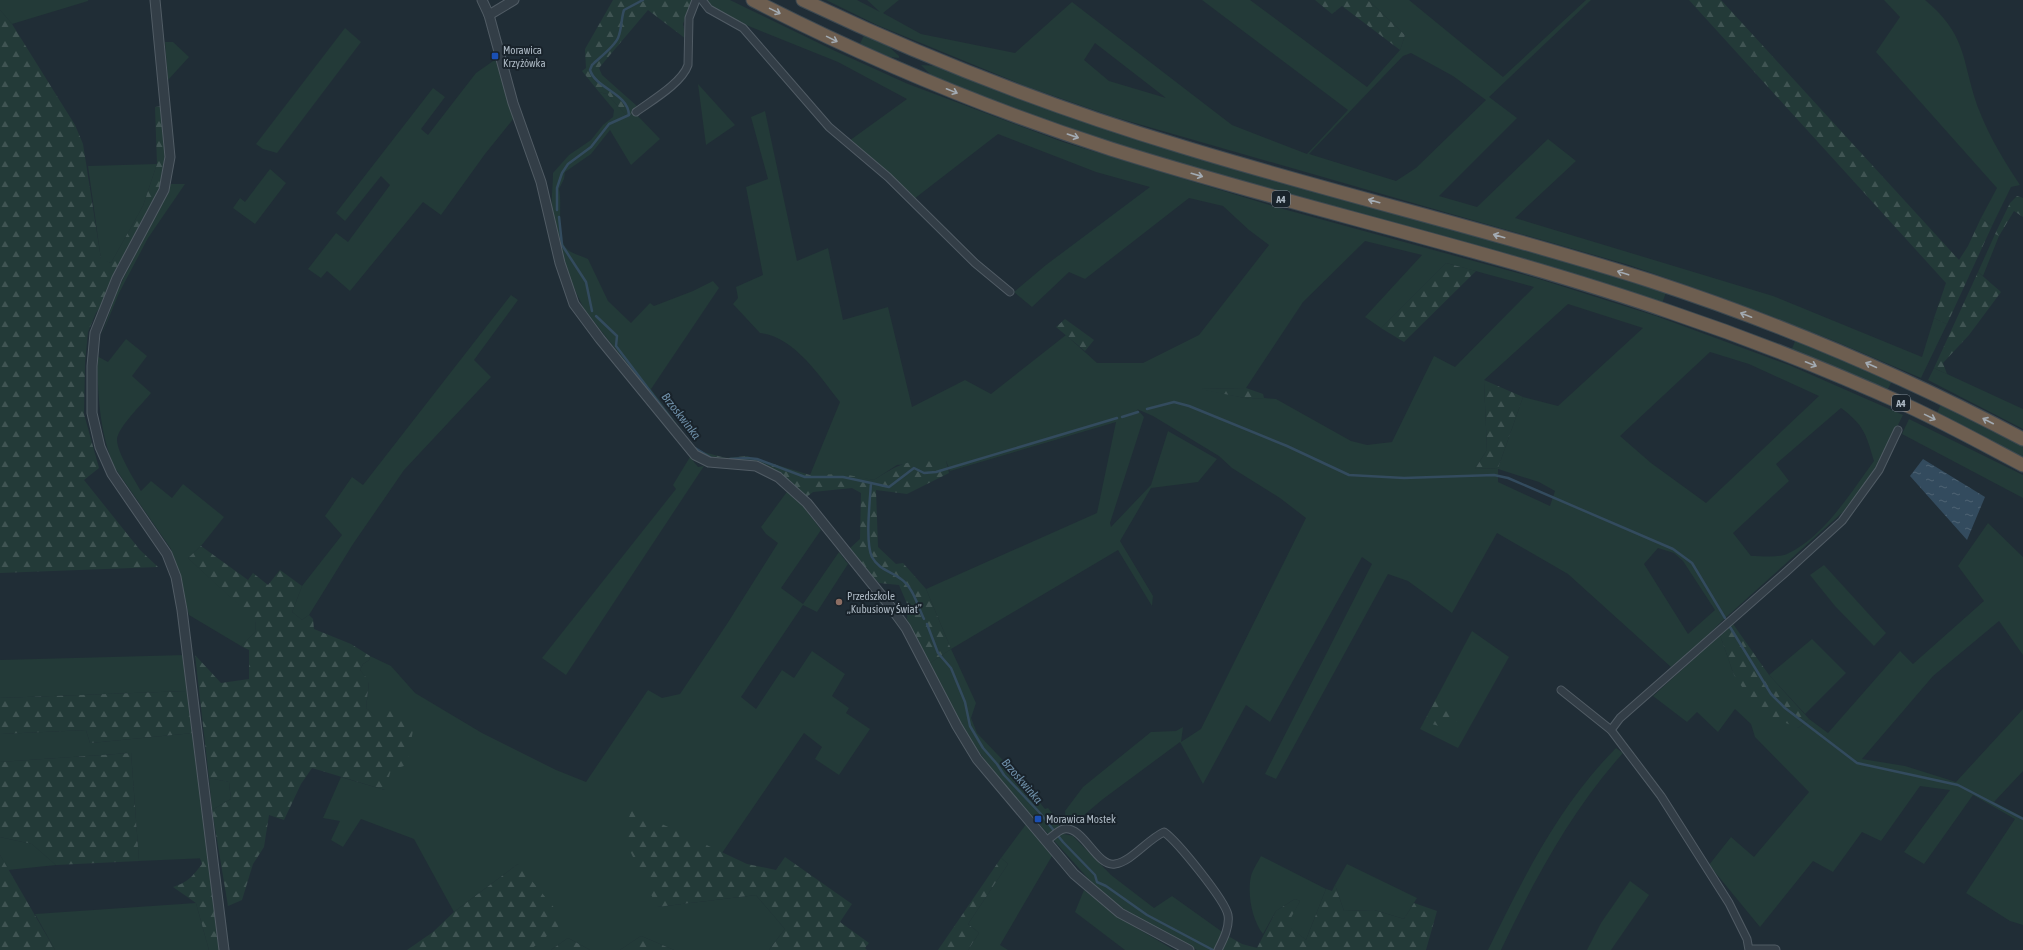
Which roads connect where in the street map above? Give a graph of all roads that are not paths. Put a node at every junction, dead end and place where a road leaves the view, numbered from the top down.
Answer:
1 (155, 0) edge
2 (482, 0) edge
3 (514, 0) edge
4 (696, 0) edge
5 (702, 0) edge
6 (753, 0) edge
7 (804, 1) edge
8 (489, 15) junction
9 (636, 112) dead end
10 (1010, 292) dead end
11 (1898, 430) dead end
12 (2023, 439) edge
13 (2023, 465) edge
14 (1561, 690) dead end
15 (1611, 730) junction
16 (1046, 841) junction
17 (1218, 948) edge
18 (224, 950) edge
19 (1189, 950) edge
20 (1750, 950) edge
21 (1775, 950) edge

1 - 18 street
2 - 8 street
3 - 8 street
4 - 9 street
5 - 10 street
6 -> 13 highway, A4
12 -> 7 highway, A4
8 - 16 street
11 - 15 street
14 - 15 street
15 - 20 street
16 - 17 street
16 - 19 street
20 - 21 street

